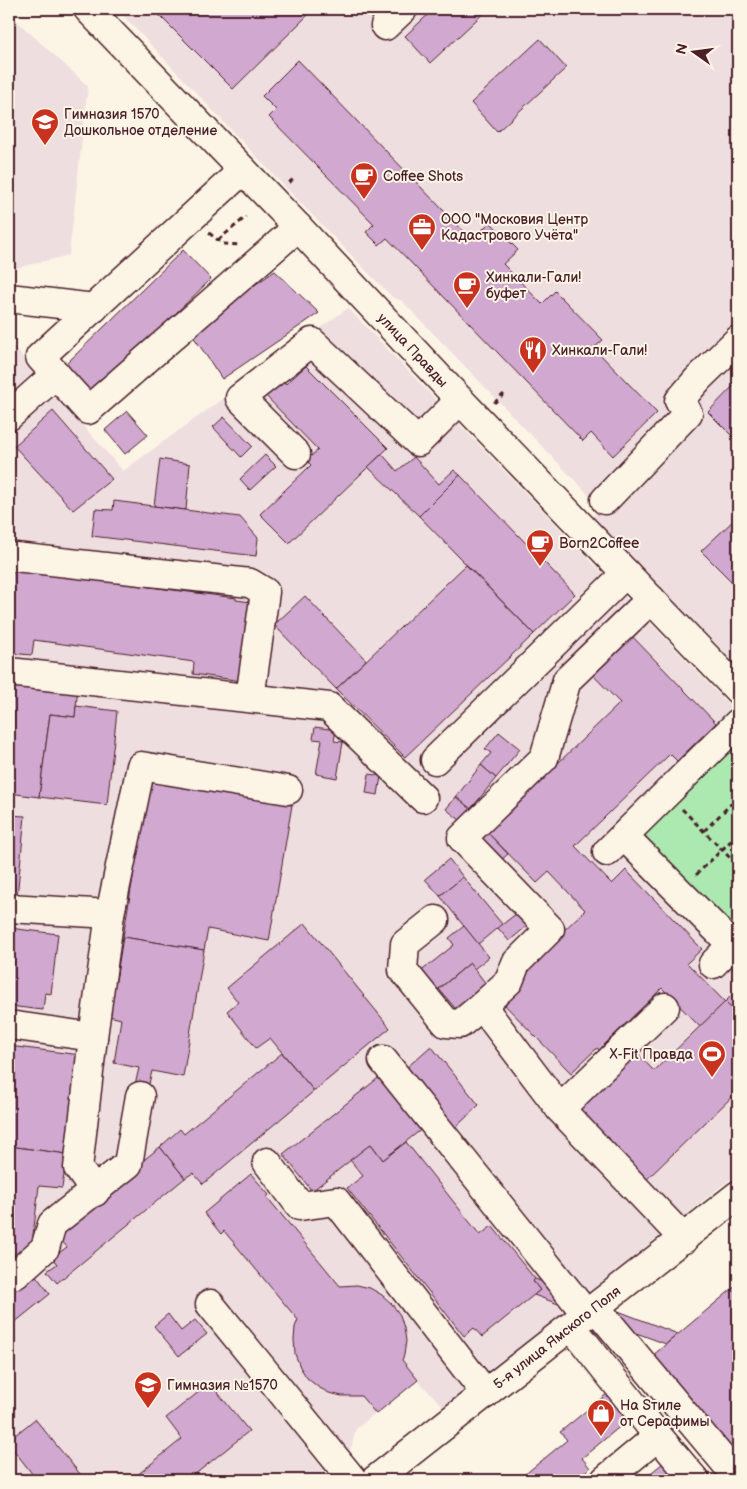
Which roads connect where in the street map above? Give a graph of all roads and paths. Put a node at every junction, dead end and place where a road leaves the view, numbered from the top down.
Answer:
1 (88, 9) edge
2 (243, 170) junction
3 (246, 217) dead end
4 (191, 218) junction
5 (298, 227) junction
6 (218, 240) junction
7 (275, 248) junction
8 (9, 298) edge
9 (94, 308) junction
10 (738, 340) edge
11 (56, 374) junction
12 (460, 400) junction
13 (9, 416) edge
14 (296, 454) dead end
15 (605, 500) dead end
16 (9, 558) edge
17 (626, 573) junction
18 (651, 599) junction
19 (9, 672) edge
20 (738, 690) edge
21 (250, 698) junction
22 (738, 723) edge
23 (435, 760) dead end
24 (288, 790) dead end
25 (422, 798) dead end
26 (738, 798) edge
27 (680, 806) dead end
28 (704, 831) junction
29 (738, 834) edge
30 (722, 849) junction
31 (738, 866) edge
32 (696, 876) dead end
33 (9, 908) edge
34 (110, 914) junction
35 (435, 920) dead end
36 (735, 942) edge
37 (713, 964) dead end
38 (482, 1006) junction
39 (665, 1007) dead end
40 (9, 1025) edge
41 (92, 1037) junction
42 (384, 1060) dead end
43 (140, 1096) dead end
44 (560, 1109) junction
45 (266, 1162) dead end
46 (95, 1192) junction
47 (738, 1195) edge
48 (684, 1239) junction
49 (9, 1273) edge
50 (210, 1304) dead end
51 (585, 1317) junction
52 (486, 1394) junction
53 (658, 1436) junction
54 (738, 1478) edge
55 (353, 1480) edge
56 (375, 1480) edge
57 (605, 1480) edge
58 (695, 1480) edge

1 - 2 street, улица Правды
2 - 4 street
2 - 5 street, улица Правды
3 - 6 path
4 - 6 path
4 - 9 street
5 - 7 street
5 - 12 street, улица Правды
6 - 7 path
7 - 11 street
8 - 9 street
9 - 11 street
10 - 15 street
11 - 13 street
12 - 14 street
12 - 17 street, улица Правды
16 - 21 street
17 - 18 street, улица Правды
17 - 23 street
18 - 20 street, улица Правды
18 - 38 street
19 - 21 street
21 - 25 street
22 - 36 street
24 - 34 street
26 - 28 path
27 - 28 path
28 - 30 path
29 - 30 path
30 - 31 path
30 - 32 path
33 - 34 street
34 - 41 street
35 - 38 street
36 - 37 street
38 - 44 street
39 - 44 street
40 - 41 street
41 - 46 street
42 - 51 street
43 - 46 street
44 - 48 street
45 - 52 street
46 - 49 street
47 - 48 street, 5-я улица Ямского Поля
48 - 51 street, 5-я улица Ямского Поля
50 - 55 street
51 - 52 street, 5-я улица Ямского Поля
51 - 53 street
51 - 54 street
52 - 56 street, 5-я улица Ямского Поля
53 - 57 street
53 - 58 street

